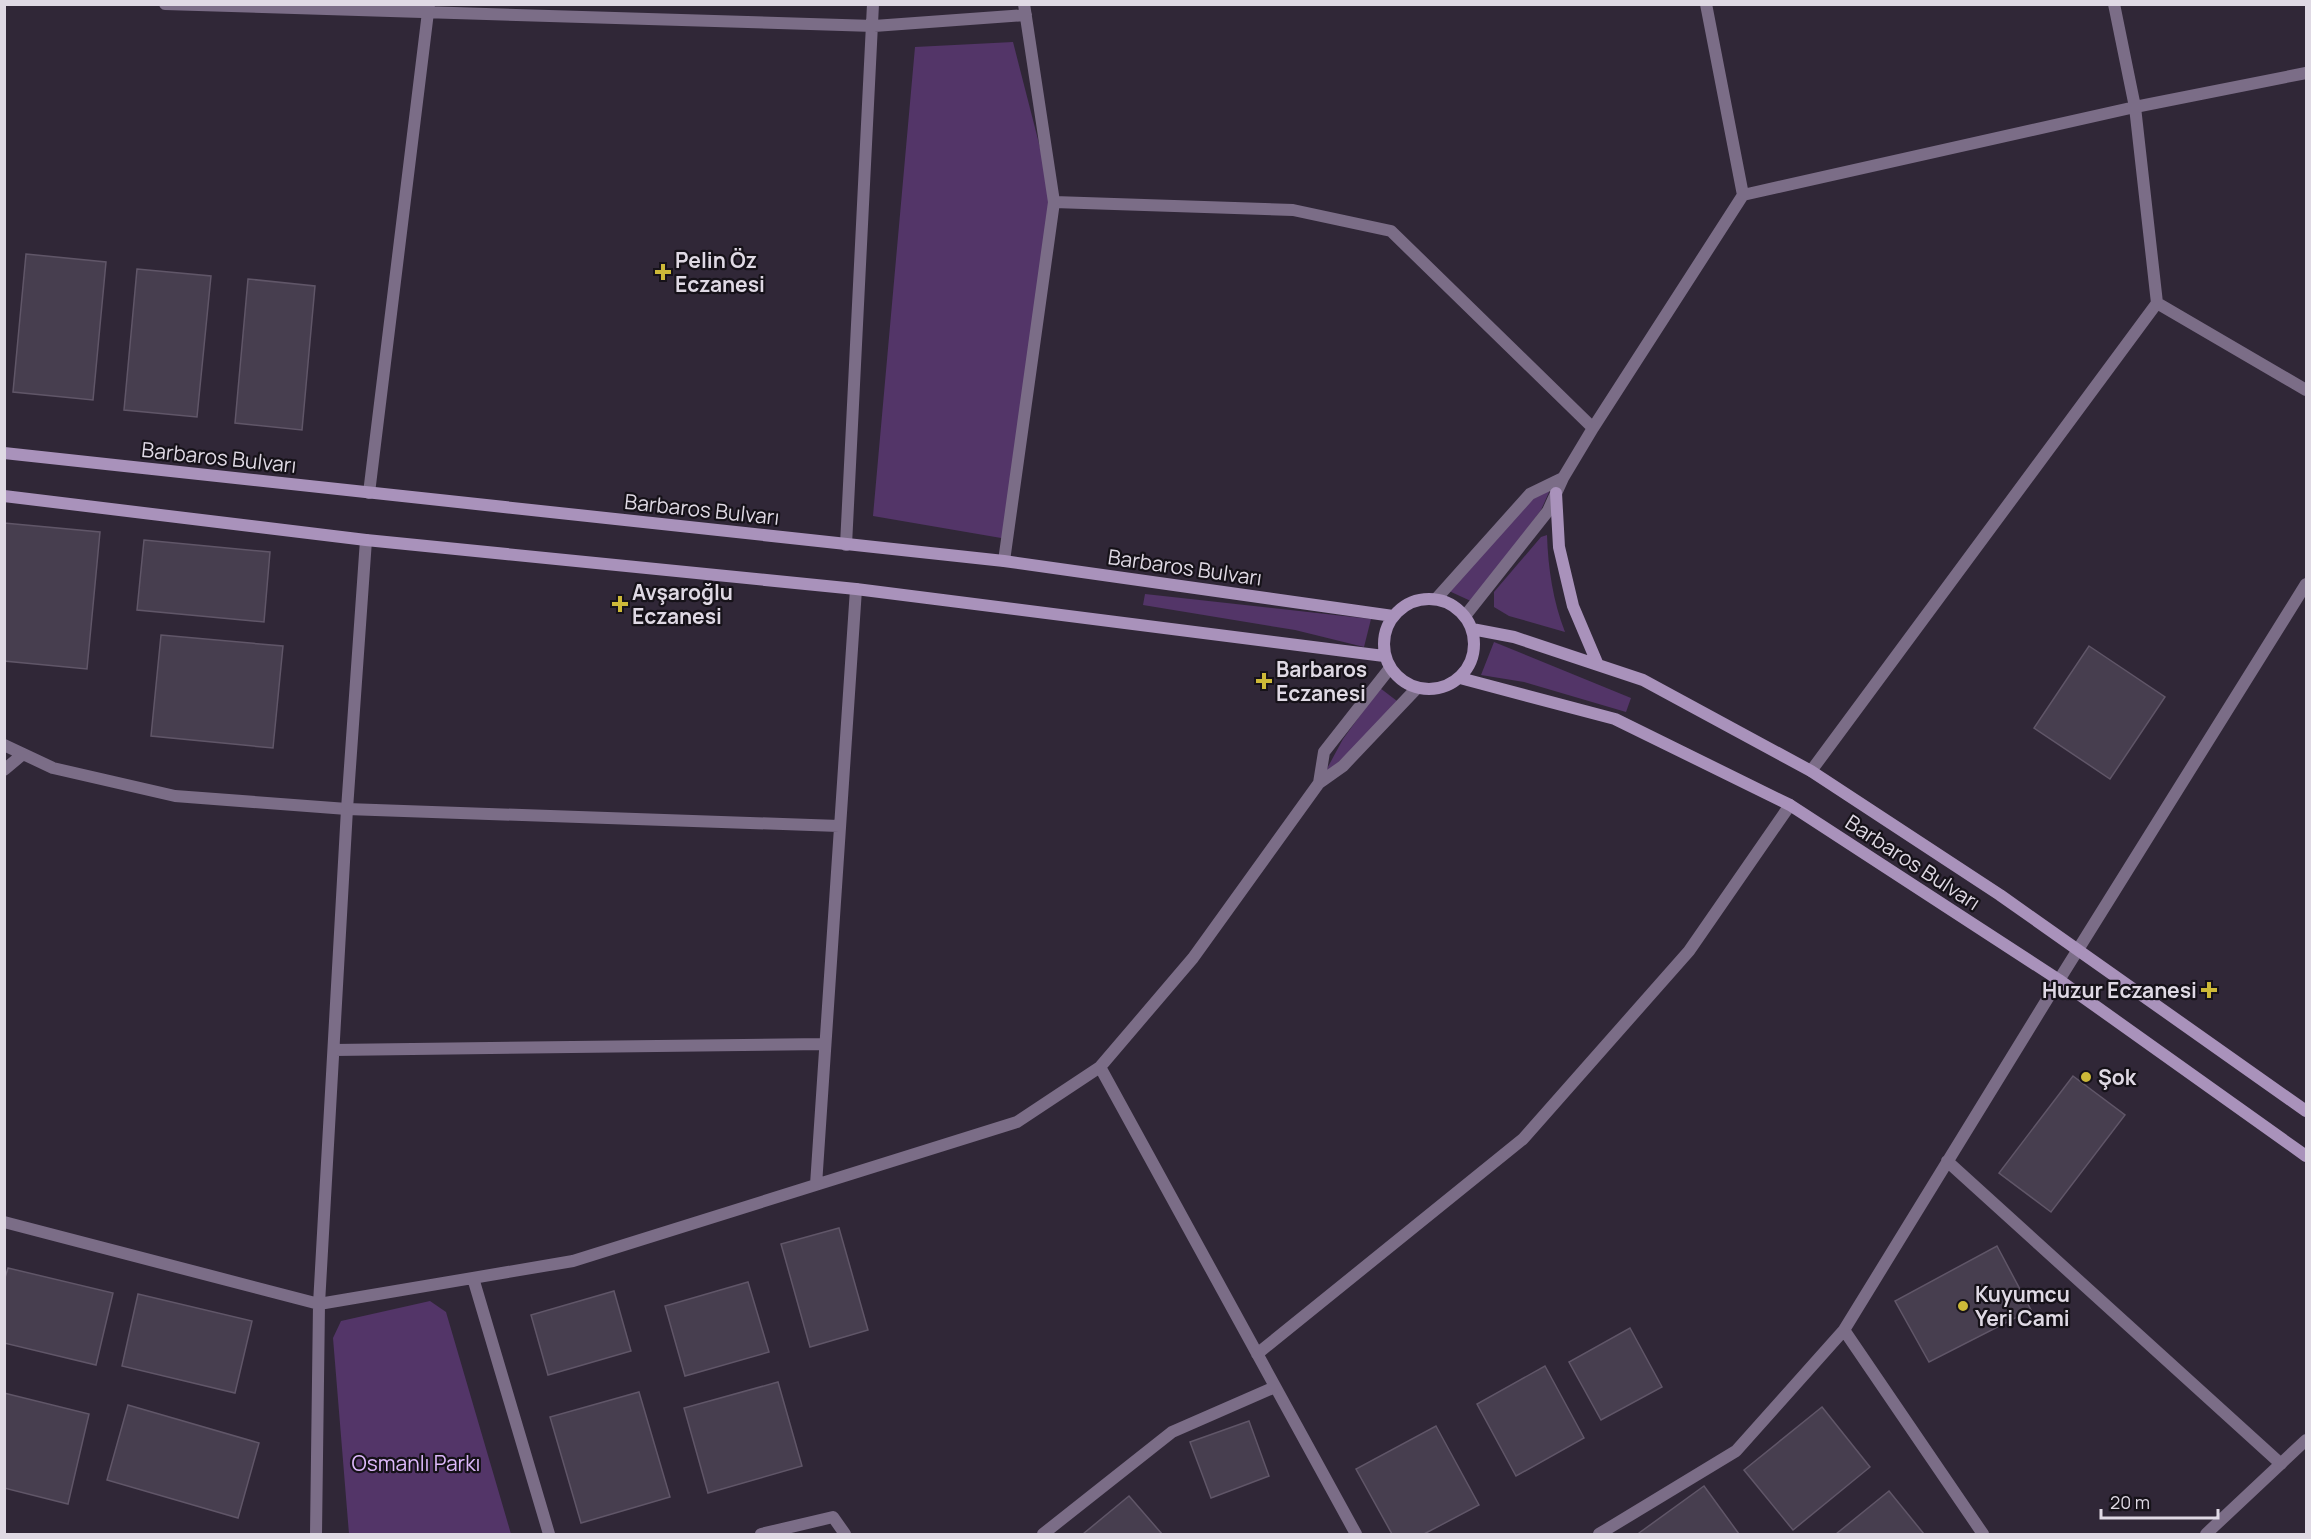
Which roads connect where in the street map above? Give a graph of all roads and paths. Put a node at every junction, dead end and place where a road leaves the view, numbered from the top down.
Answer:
1 (165, 4) edge
2 (873, 4) edge
3 (1706, 4) edge
4 (2114, 4) edge
5 (429, 9) edge
6 (1025, 10) edge
7 (874, 26) junction
8 (2307, 73) edge
9 (2135, 107) junction
10 (1743, 195) junction
11 (1054, 202) junction
12 (2157, 303) junction
13 (2307, 390) edge
14 (1593, 428) junction
15 (4, 453) edge
16 (1563, 478) junction
17 (369, 493) junction
18 (1556, 493) junction
19 (4, 496) edge
20 (366, 540) junction
21 (846, 544) junction
22 (1004, 561) junction
23 (2307, 584) edge
24 (856, 589) junction
25 (1436, 599) junction
26 (1393, 616) junction
27 (1465, 616) junction
28 (1472, 629) junction
29 (1384, 656) junction
30 (1598, 665) junction
31 (1390, 668) junction
32 (1460, 678) junction
33 (1417, 688) junction
34 (4, 745) edge
35 (23, 754) junction
36 (4, 770) edge
37 (1811, 771) junction
38 (1319, 783) junction
39 (1790, 805) junction
40 (347, 809) junction
41 (838, 826) junction
42 (2078, 950) junction
43 (2059, 980) junction
44 (825, 1044) junction
45 (334, 1050) junction
46 (1100, 1067) junction
47 (2307, 1111) edge
48 (2307, 1156) edge
49 (1947, 1161) junction
50 (816, 1185) junction
51 (4, 1222) edge
52 (473, 1278) junction
53 (319, 1304) junction
54 (1844, 1330) junction
55 (1257, 1354) junction
56 (1275, 1387) junction
57 (2307, 1440) edge
58 (2281, 1464) junction
59 (316, 1534) edge
60 (549, 1534) edge
61 (761, 1534) edge
62 (845, 1534) edge
63 (1043, 1534) edge
64 (1356, 1534) edge
65 (1599, 1534) edge
66 (1983, 1534) edge
67 (2206, 1534) edge

1 - 5 street
2 - 7 street
3 - 10 street
4 - 9 street
5 - 7 street
5 - 17 street
6 - 7 street
6 - 11 street
7 - 21 street
8 - 9 street
9 - 10 street
9 - 12 street
10 - 14 street
11 - 14 street
11 - 22 street
12 - 13 street
12 - 37 street
14 - 16 street
15 - 17 street, Barbaros Bulvarı
16 - 18 street
16 - 25 street
17 - 21 street, Barbaros Bulvarı
18 - 27 street
18 - 30 street
19 - 20 street
20 - 24 street
20 - 40 street
21 - 22 street, Barbaros Bulvarı
22 - 26 street, Barbaros Bulvarı
23 - 42 street
24 - 29 street
24 - 41 street
25 - 26 street
25 - 27 street
26 - 29 street
27 - 28 street
28 - 30 street, Barbaros Bulvarı
28 - 32 street
29 - 31 street
30 - 37 street, Barbaros Bulvarı
31 - 33 street
31 - 38 street
32 - 33 street
32 - 39 street, Barbaros Bulvarı
33 - 38 street
34 - 35 street
35 - 36 street
35 - 40 street
37 - 42 street, Barbaros Bulvarı
38 - 46 street
39 - 43 street, Barbaros Bulvarı
39 - 55 street
40 - 41 street
40 - 45 street
41 - 44 street
42 - 43 street
42 - 47 street, Barbaros Bulvarı
43 - 48 street, Barbaros Bulvarı
43 - 49 street
44 - 45 street
44 - 50 street
45 - 53 street
46 - 50 street
46 - 55 street
49 - 54 street
49 - 58 street
50 - 52 street
51 - 53 street
52 - 53 street
52 - 60 street
53 - 59 street
54 - 65 street
54 - 66 street
55 - 56 street
56 - 63 street
56 - 64 street
57 - 58 street
58 - 67 street
61 - 62 street

